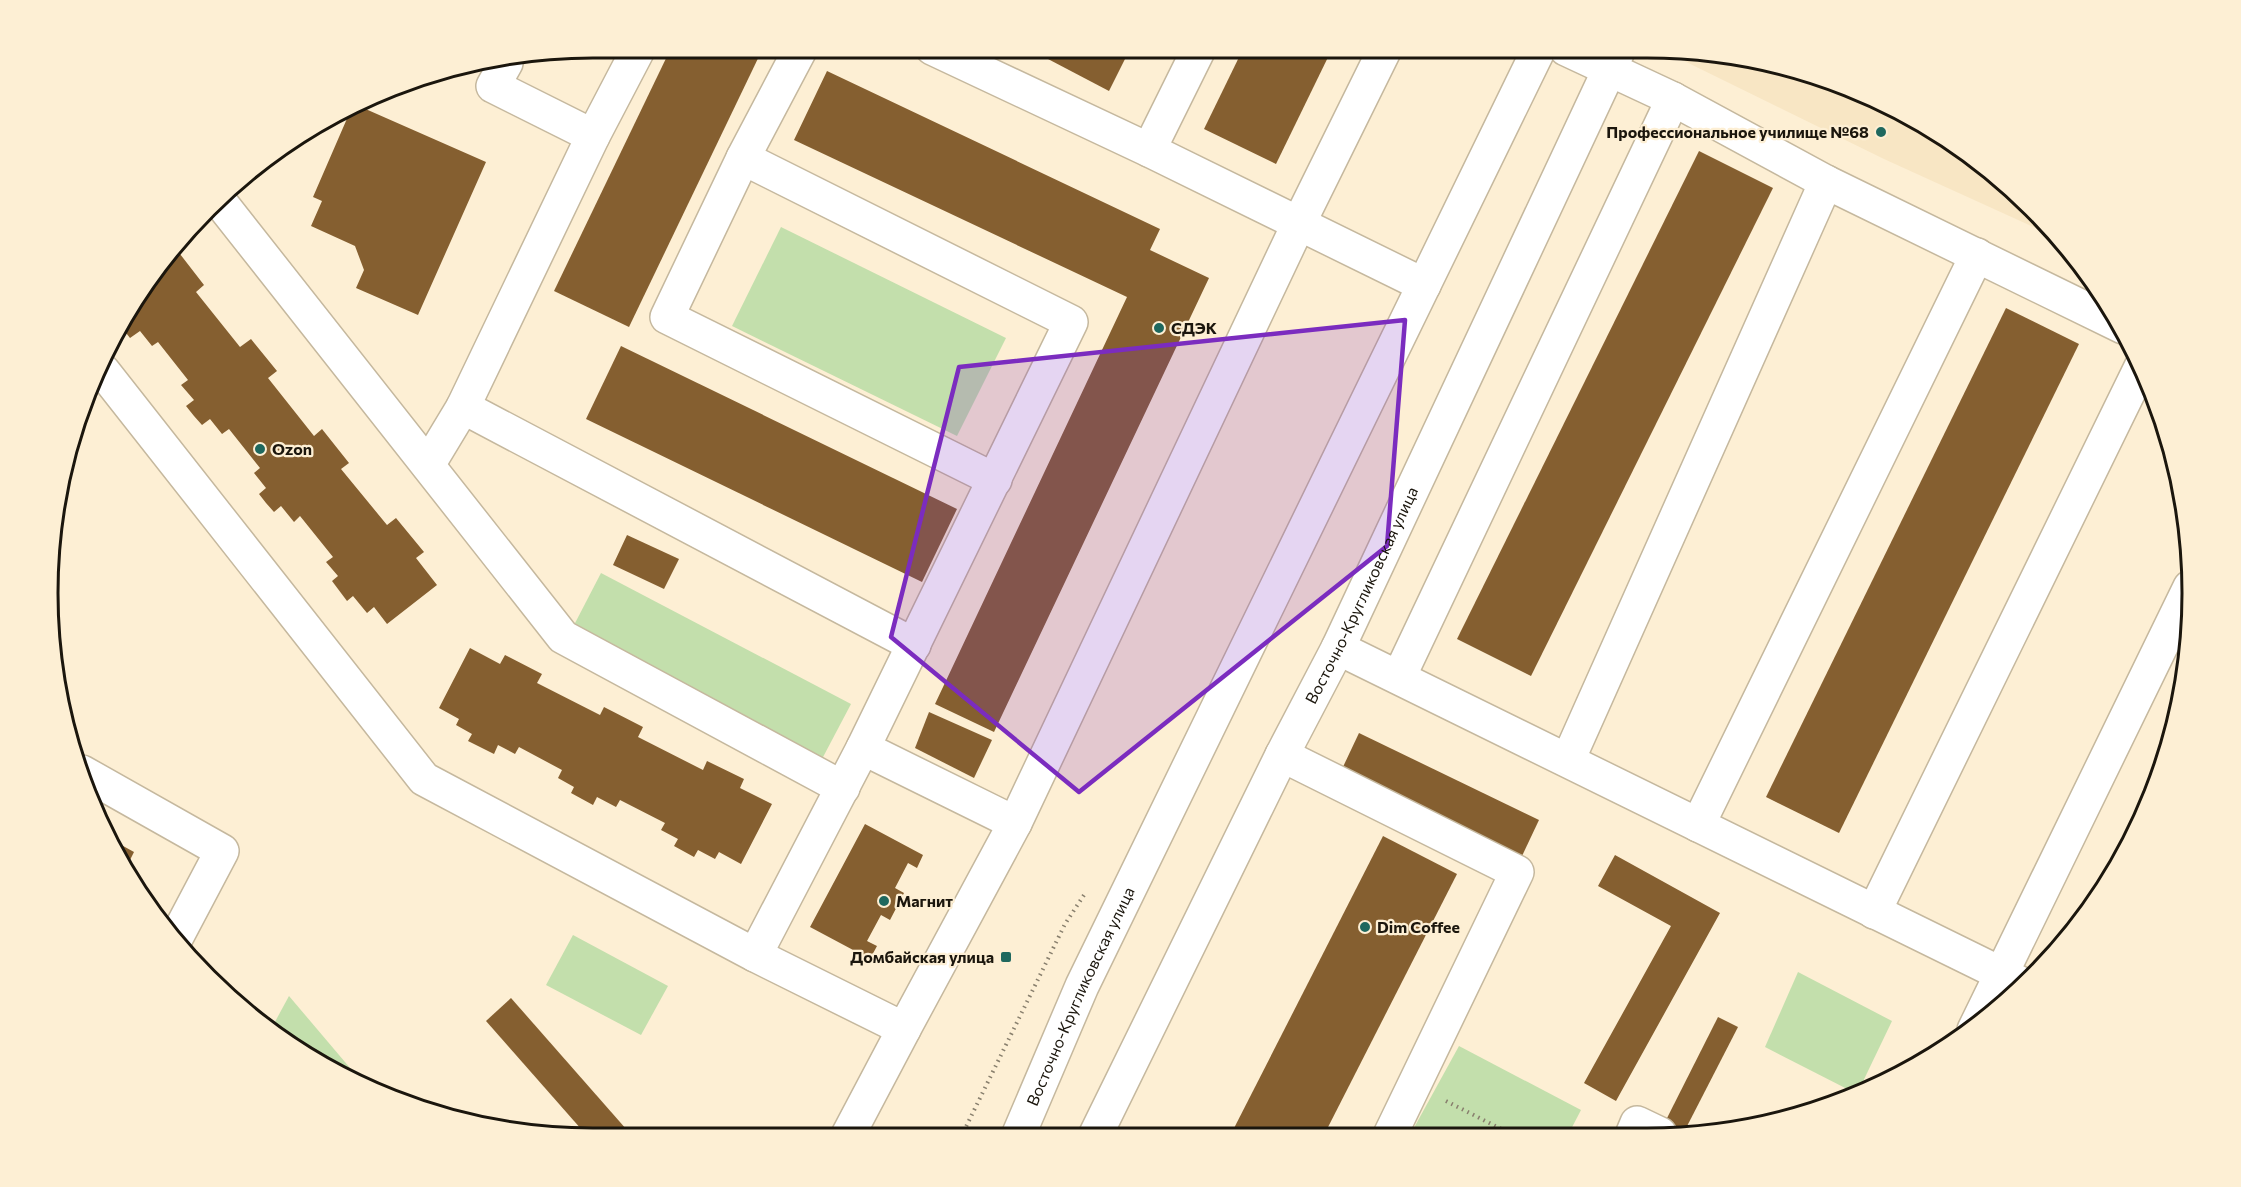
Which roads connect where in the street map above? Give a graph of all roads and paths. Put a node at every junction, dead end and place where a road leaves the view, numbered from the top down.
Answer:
1 (634, 58) edge
2 (796, 58) edge
3 (953, 58) edge
4 (1195, 58) edge
5 (1381, 58) edge
6 (1535, 58) edge
7 (1613, 59) edge
8 (504, 66) edge
9 (1673, 99) junction
10 (593, 136) junction
11 (1149, 150) junction
12 (743, 158) junction
13 (1826, 182) junction
14 (224, 207) edge
15 (1299, 223) junction
16 (1977, 255) junction
17 (1424, 285) junction
18 (2106, 319) edge
19 (106, 375) edge
20 (2136, 377) edge
21 (463, 407) junction
22 (428, 465) junction
23 (995, 480) junction
24 (2182, 605) edge
25 (914, 645) junction
26 (1338, 648) junction
27 (1399, 677) junction
28 (863, 748) junction
29 (1282, 755) junction
30 (1568, 760) junction
31 (91, 777) edge
32 (843, 788) junction
33 (1015, 823) junction
34 (1698, 825) junction
35 (1874, 912) junction
36 (179, 932) edge
37 (754, 955) junction
38 (2012, 980) edge
39 (2000, 996) edge
40 (904, 1029) junction
41 (1415, 1085) junction
42 (853, 1128) edge
43 (1021, 1128) edge
44 (1099, 1128) edge
45 (1394, 1128) edge
46 (1499, 1128) edge
47 (1635, 1128) edge
48 (1647, 1128) edge

1 - 10 street
2 - 12 street
3 - 11 street
4 - 11 street
5 - 15 street
6 - 17 street, Восточно-Кругликовская улица
7 - 9 street
7 - 26 street, Восточно-Кругликовская улица
8 - 10 street
9 - 13 street
9 - 27 street
10 - 21 street
11 - 15 street
12 - 23 street
12 - 23 street
13 - 16 street
13 - 30 street
14 - 22 street
15 - 17 street
15 - 33 street
16 - 18 street
16 - 34 street
17 - 43 street, Восточно-Кругликовская улица
19 - 37 street
20 - 35 street
21 - 22 street
21 - 25 street
22 - 32 street
23 - 25 street
24 - 38 street
25 - 28 street
26 - 27 street
26 - 29 street, Восточно-Кругликовская улица
27 - 30 street
28 - 32 street
28 - 33 street
29 - 41 street
29 - 44 street, Восточно-Кругликовская улица
30 - 34 street
31 - 36 street
32 - 37 street
33 - 40 street
34 - 35 street
35 - 38 street
37 - 40 street
38 - 39 street
40 - 42 street
41 - 45 street
41 - 46 path
47 - 48 street

